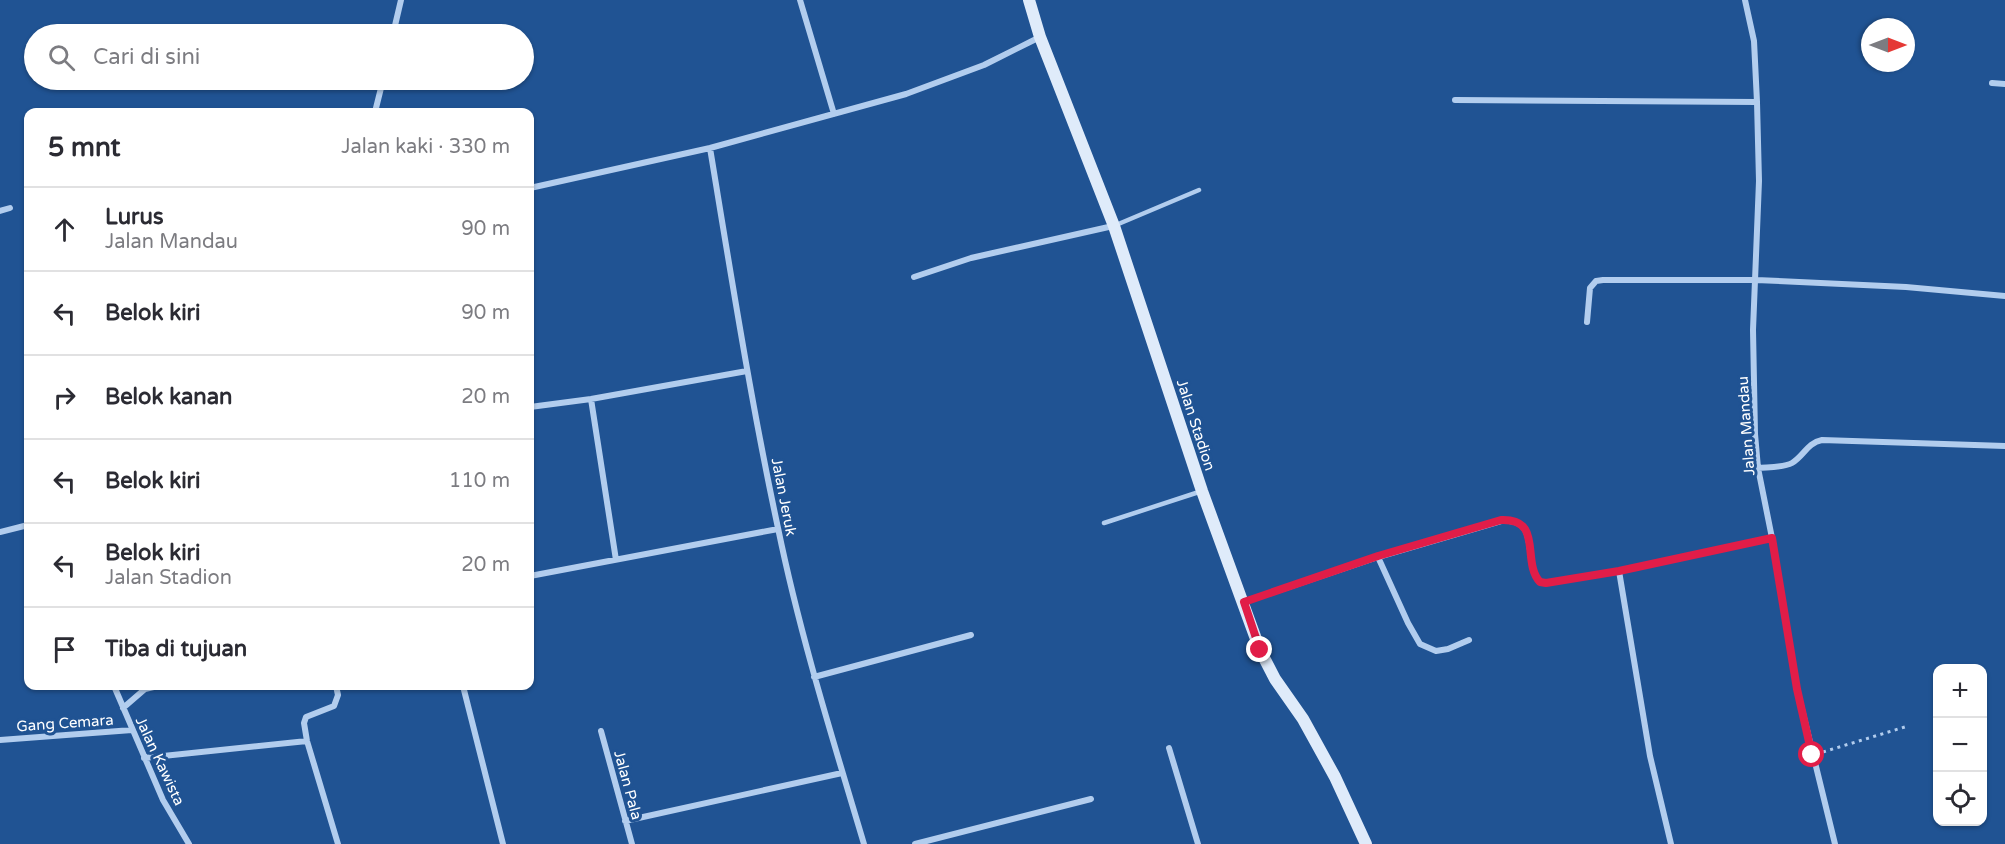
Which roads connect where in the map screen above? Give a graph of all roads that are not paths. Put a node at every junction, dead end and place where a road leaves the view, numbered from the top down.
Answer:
1 (400, 0) edge
2 (800, 0) edge
3 (1029, 0) edge
4 (1745, 0) edge
5 (395, 24) edge
6 (1040, 37) junction
7 (1992, 83) dead end
8 (2005, 84) edge
9 (380, 90) edge
10 (1455, 100) dead end
11 (1757, 102) junction
12 (376, 108) edge
13 (834, 114) junction
14 (710, 148) junction
15 (534, 187) edge
16 (1199, 190) dead end
17 (10, 208) dead end
18 (0, 211) edge
19 (1114, 226) junction
20 (914, 278) dead end
21 (1756, 280) junction
22 (2005, 296) edge
23 (1587, 322) dead end
24 (747, 371) junction
25 (591, 399) junction
26 (534, 406) edge
27 (2005, 446) edge
28 (1758, 468) junction
29 (1202, 491) junction
30 (1104, 523) dead end
31 (24, 526) edge
32 (778, 529) junction
33 (0, 532) edge
34 (1772, 538) junction
35 (1378, 556) junction
36 (616, 560) junction
37 (1619, 571) junction
38 (534, 575) edge
39 (1244, 602) junction
40 (971, 635) dead end
41 (1469, 640) dead end
42 (814, 677) junction
43 (116, 690) edge
44 (144, 690) edge
45 (337, 690) edge
46 (463, 690) edge
47 (123, 708) junction
48 (132, 730) junction
49 (601, 731) dead end
50 (0, 740) edge
51 (307, 741) junction
52 (1169, 748) dead end
53 (144, 759) junction
54 (842, 773) junction
55 (1091, 799) dead end
56 (625, 821) junction
57 (189, 844) edge
58 (338, 844) edge
59 (503, 844) edge
60 (632, 844) edge
61 (864, 844) edge
62 (915, 844) edge
63 (1198, 844) edge
64 (1366, 844) edge
65 (1671, 844) edge
66 (1835, 844) edge

1 - 5 street
2 - 13 street
3 - 6 street, Jalan Stadion
4 - 11 street, Jalan Mandau
6 - 13 street
6 - 19 street, Jalan Stadion
7 - 8 street
9 - 12 street
10 - 11 street
11 - 21 street, Jalan Mandau
13 - 14 street
14 - 15 street
14 - 24 street, Jalan Jeruk
16 - 19 lane
17 - 18 street
19 - 20 street
19 - 29 street, Jalan Stadion
21 - 22 street
21 - 23 street
21 - 28 street, Jalan Mandau
24 - 25 street
24 - 32 street, Jalan Jeruk
25 - 26 street
25 - 36 street
27 - 28 street
28 - 34 street, Jalan Mandau
29 - 30 lane
29 - 39 street, Jalan Stadion
31 - 33 street
32 - 36 street
32 - 42 street, Jalan Jeruk
34 - 37 street
34 - 66 street, Jalan Mandau
35 - 37 street
35 - 39 street
35 - 41 street
36 - 38 street
37 - 65 street
39 - 64 street, Jalan Stadion
40 - 42 street
42 - 54 street, Jalan Jeruk
43 - 47 street, Jalan Kawista
44 - 47 street
45 - 51 street
46 - 59 street
47 - 48 street, Jalan Kawista
48 - 50 street, Gang Cemara
48 - 53 street, Jalan Kawista
49 - 56 street, Jalan Pala
51 - 53 street
51 - 58 street
52 - 63 street
53 - 57 street, Jalan Kawista
54 - 56 street
54 - 61 street, Jalan Jeruk
55 - 62 street
56 - 60 street, Jalan Pala

